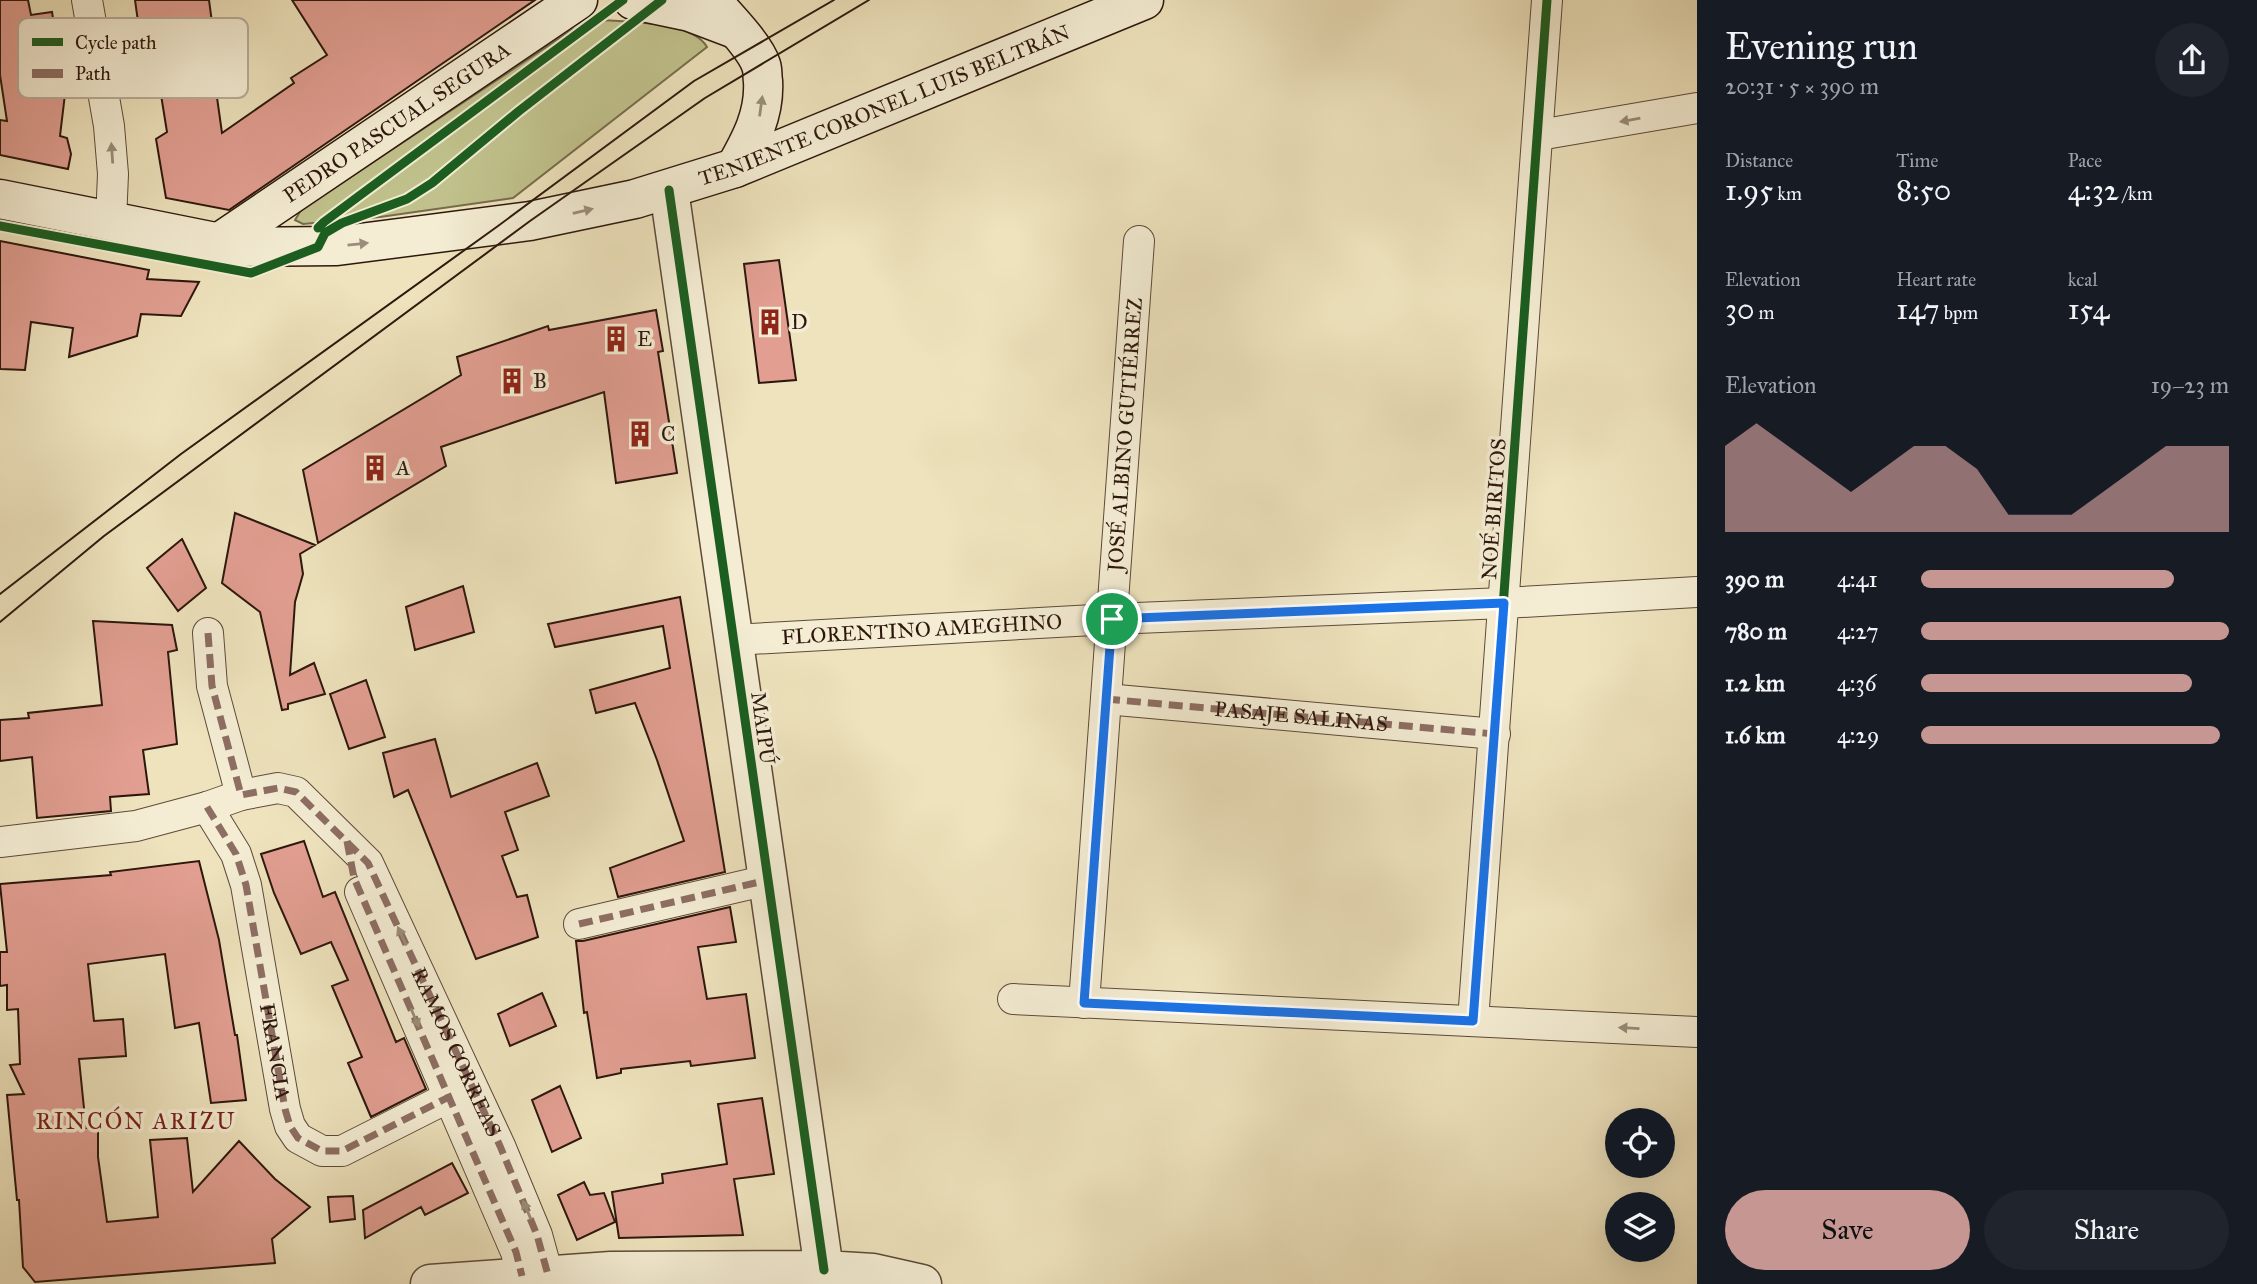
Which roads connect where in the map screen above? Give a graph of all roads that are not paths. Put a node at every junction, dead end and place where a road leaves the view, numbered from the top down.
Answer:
1 (87, 0) edge
2 (578, 0) edge
3 (632, 0) edge
4 (710, 0) edge
5 (1144, 0) edge
6 (1547, 0) edge
7 (90, 18) edge
8 (737, 30) junction
9 (105, 98) edge
10 (1697, 108) edge
11 (1538, 135) junction
12 (736, 168) junction
13 (669, 190) junction
14 (0, 199) edge
15 (111, 221) junction
16 (1139, 241) dead end
17 (217, 244) junction
18 (1697, 592) edge
19 (1504, 603) junction
20 (1112, 619) junction
21 (208, 633) dead end
22 (733, 640) junction
23 (1107, 699) junction
24 (1495, 734) junction
25 (241, 795) junction
26 (207, 807) junction
27 (347, 841) junction
28 (0, 842) edge
29 (768, 880) junction
30 (579, 924) dead end
31 (1013, 999) dead end
32 (1084, 1003) junction
33 (1473, 1021) junction
34 (1697, 1032) edge
35 (449, 1097) junction
36 (824, 1270) junction
37 (539, 1279) edge
38 (430, 1284) edge
39 (922, 1284) edge

7 -> 1 street
2 - 17 main road, PEDRO PASCUAL SEGURA
3 - 8 main road
4 - 8 main road
5 - 12 main road, TENIENTE CORONEL LUIS BELTRÁN
6 - 11 street, NOÉ BIRITOS
12 -> 8 main road
15 -> 9 street
10 -> 11 street
11 - 19 street, NOÉ BIRITOS
12 - 13 main road, TENIENTE CORONEL LUIS BELTRÁN
17 -> 13 main road, TENIENTE CORONEL LUIS BELTRÁN
13 - 22 main road, MAIPÚ
14 - 15 main road, TENIENTE CORONEL LUIS BELTRÁN
15 - 17 main road, TENIENTE CORONEL LUIS BELTRÁN
16 - 20 street, JOSÉ ALBINO GUTIÉRREZ
18 - 19 street, FLORENTINO AMEGHINO
19 - 20 street, FLORENTINO AMEGHINO
19 - 24 street, NOÉ BIRITOS
20 - 22 street, FLORENTINO AMEGHINO
20 - 23 street, JOSÉ ALBINO GUTIÉRREZ
21 - 25 street
22 - 29 main road, MAIPÚ
23 - 24 street, PASAJE SALINAS
23 - 32 street, JOSÉ ALBINO GUTIÉRREZ
24 - 33 street, NOÉ BIRITOS
25 - 26 street, RAMOS CORREAS
25 - 27 street, RAMOS CORREAS
26 - 28 street, RAMOS CORREAS
26 - 35 street, FRANCIA
27 -> 35 street, RAMOS CORREAS
37 -> 27 street, RAMOS CORREAS
29 - 30 street
29 - 36 main road, MAIPÚ
31 - 32 street
32 - 33 street
34 -> 33 street
35 - 37 street, RAMOS CORREAS
36 - 37 main road
36 - 39 main road
37 - 38 main road

